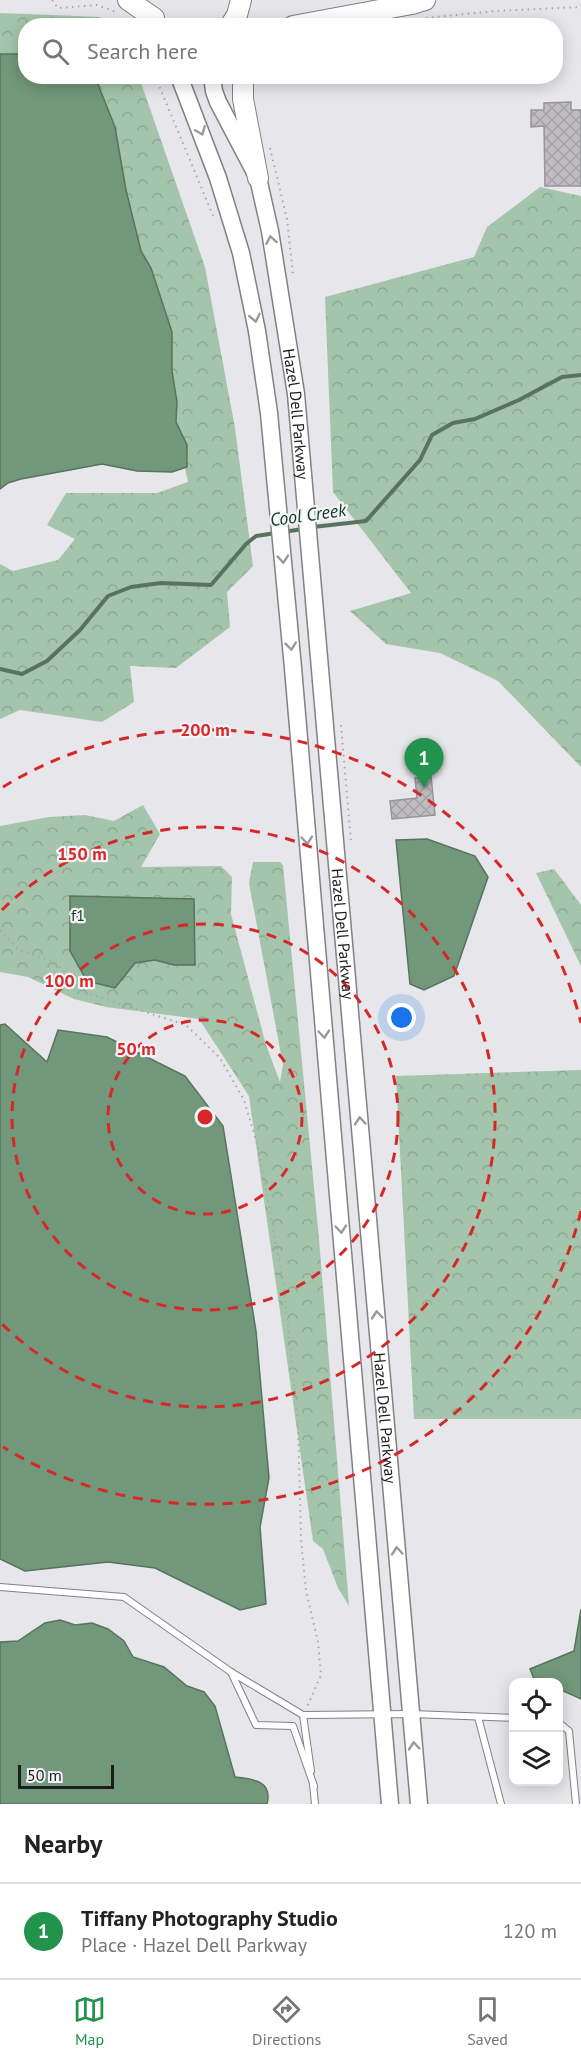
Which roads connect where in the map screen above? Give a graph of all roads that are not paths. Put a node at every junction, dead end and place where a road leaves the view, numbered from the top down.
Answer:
1 (128, 0) edge
2 (242, 0) edge
3 (425, 0) edge
4 (154, 15) edge
5 (235, 18) edge
6 (336, 18) edge
7 (182, 84) edge
8 (213, 84) edge
9 (243, 84) edge
10 (258, 178) junction
11 (0, 1587) edge
12 (231, 1672) junction
13 (412, 1714) junction
14 (303, 1715) junction
15 (383, 1715) junction
16 (478, 1718) junction
17 (509, 1718) edge
18 (563, 1726) edge
19 (314, 1786) junction
20 (315, 1804) edge
21 (390, 1804) edge
22 (419, 1804) edge
23 (501, 1804) edge
24 (576, 1804) edge

1 - 4 main road
2 - 5 main road
3 - 6 main road
7 -> 15 main road, Hazel Dell Parkway
8 - 10 main road, Hazel Dell Parkway
9 - 10 main road
13 -> 10 main road, Hazel Dell Parkway
11 - 12 lane
12 - 14 lane
12 - 19 lane
13 - 15 lane
13 - 16 lane
22 -> 13 main road, Hazel Dell Parkway
14 - 15 lane
14 - 19 lane
15 - 21 main road, Hazel Dell Parkway
16 - 17 lane
16 - 23 lane
18 - 24 lane
19 - 20 lane

